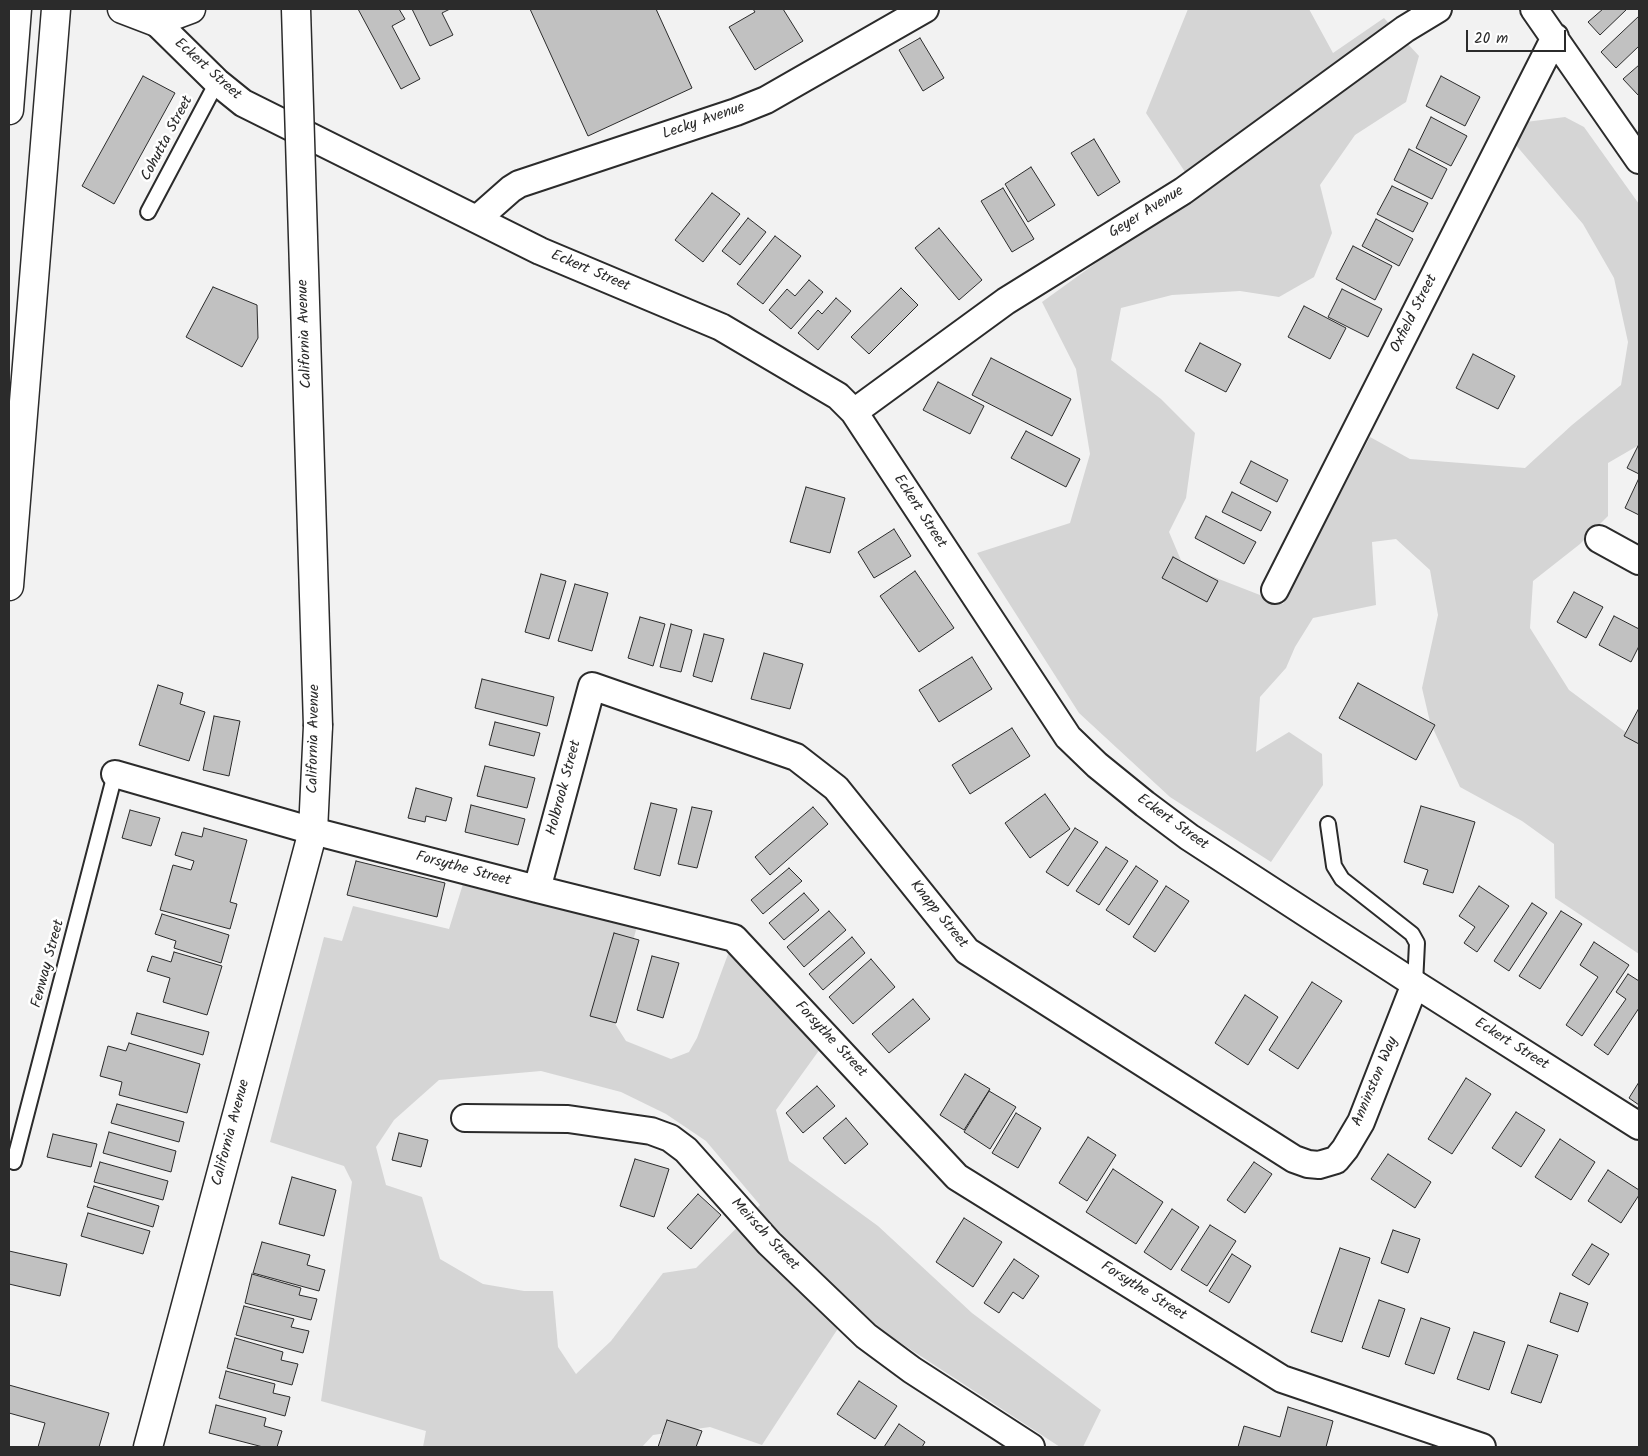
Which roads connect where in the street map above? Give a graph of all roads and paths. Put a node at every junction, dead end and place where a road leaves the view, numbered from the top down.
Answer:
1 (17, 9) edge
2 (56, 9) edge
3 (122, 9) edge
4 (191, 9) edge
5 (296, 9) edge
6 (925, 9) edge
7 (1438, 9) edge
8 (1534, 9) edge
9 (156, 22) junction
10 (1555, 37) junction
11 (217, 82) junction
12 (9, 110) edge
13 (1639, 160) edge
14 (148, 212) dead end
15 (477, 220) junction
16 (854, 412) junction
17 (1599, 540) dead end
18 (1639, 561) edge
19 (9, 586) edge
20 (1275, 590) dead end
21 (592, 686) joint
22 (115, 774) joint
23 (1328, 824) dead end
24 (313, 831) junction
25 (537, 890) junction
26 (1415, 984) junction
27 (465, 1118) dead end
28 (1639, 1126) edge
29 (14, 1162) dead end
30 (1319, 1165) joint
31 (148, 1447) edge
32 (1031, 1447) edge
33 (1482, 1447) edge

1 - 12 main road
2 - 19 main road
3 - 9 main road, Eckert Street
4 - 9 main road
5 - 24 main road, California Avenue, bridge
6 - 15 street, Lecky Avenue
7 - 16 street, Geyer Avenue
8 - 10 street
9 - 11 street, Eckert Street
10 - 13 street
10 - 20 street, Oxfield Street
11 - 14 lane, Cohutta Street
11 - 15 street, Eckert Street
15 - 16 street, Eckert Street
16 - 26 street, Eckert Street
17 - 18 street
21 - 25 street, Holbrook Street
21 - 30 street, Knapp Street
22 - 24 street, Forsythe Street
22 - 29 lane, Fenway Street
23 - 26 lane
24 - 25 street, Forsythe Street
24 - 31 main road, California Avenue
25 - 33 street, Forsythe Street
26 - 28 street, Eckert Street
26 - 30 street, Anninston Way
27 - 32 street, Meirsch Street

